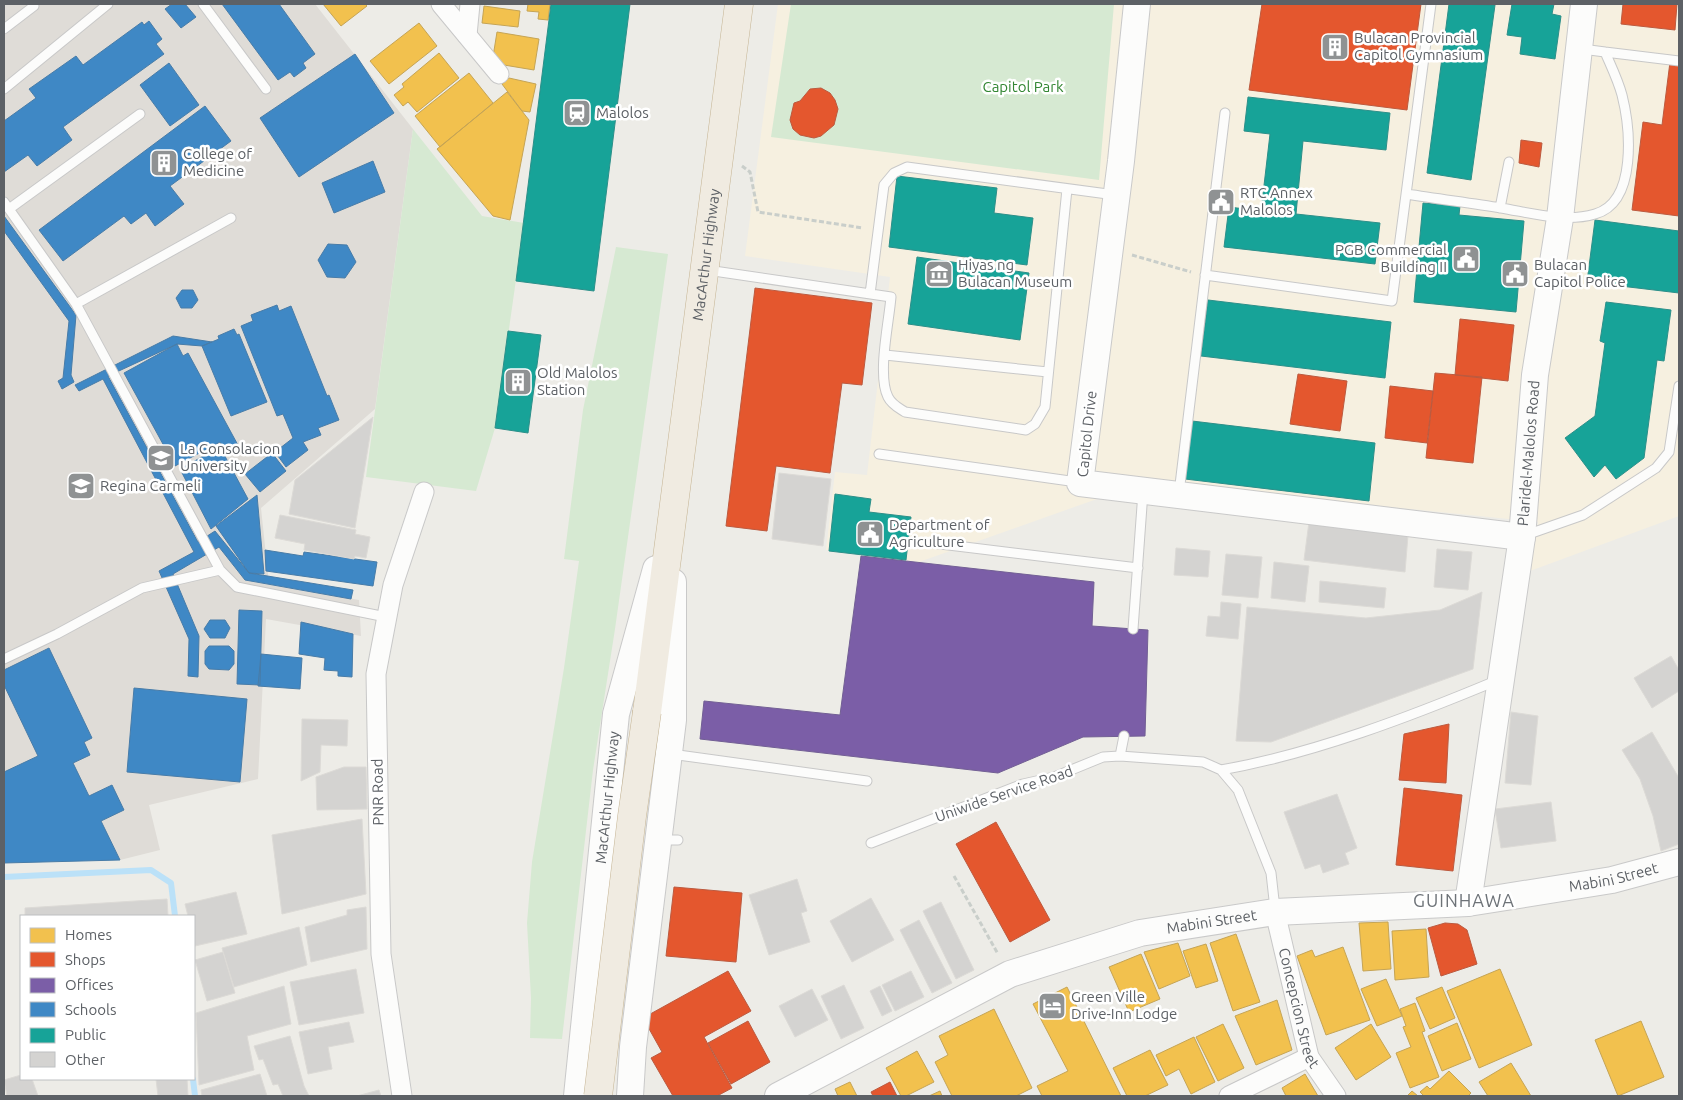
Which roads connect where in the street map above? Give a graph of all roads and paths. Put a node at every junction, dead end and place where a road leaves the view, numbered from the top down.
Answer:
1 (108, 4) edge
2 (203, 4) edge
3 (441, 4) edge
4 (470, 4) edge
5 (739, 4) edge
6 (1138, 4) edge
7 (1431, 4) edge
8 (1584, 4) edge
9 (34, 6) dead end
10 (4, 29) edge
11 (466, 35) junction
12 (1580, 49) junction
13 (1605, 52) junction
14 (1679, 61) edge
15 (499, 74) dead end
16 (4, 89) edge
17 (266, 89) dead end
18 (140, 114) dead end
19 (1225, 114) dead end
20 (721, 149) junction
21 (1509, 162) dead end
22 (1067, 189) junction
23 (1406, 194) junction
24 (1116, 195) junction
25 (6, 206) edge
26 (1500, 208) junction
27 (231, 218) dead end
28 (1560, 218) junction
29 (878, 230) junction
30 (1109, 244) junction
31 (705, 270) junction
32 (1205, 275) junction
33 (870, 294) junction
34 (76, 304) junction
35 (885, 355) junction
36 (1048, 372) junction
37 (1679, 386) edge
38 (878, 454) dead end
39 (1080, 483) junction
40 (424, 492) dead end
41 (1144, 492) junction
42 (1179, 496) junction
43 (674, 506) junction
44 (1522, 537) junction
45 (932, 543) dead end
46 (1138, 568) junction
47 (220, 570) junction
48 (386, 617) junction
49 (1133, 629) dead end
50 (4, 659) edge
51 (1501, 679) junction
52 (1124, 736) dead end
53 (669, 754) junction
54 (1120, 756) junction
55 (1221, 770) junction
56 (867, 780) dead end
57 (870, 843) dead end
58 (1679, 862) edge
59 (954, 876) dead end
60 (1468, 903) junction
61 (1275, 912) junction
62 (1010, 974) junction
63 (1309, 1057) junction
64 (402, 1096) edge
65 (577, 1096) edge
66 (598, 1096) edge
67 (630, 1096) edge
68 (778, 1096) edge
69 (1229, 1096) edge
70 (1336, 1096) edge

1 - 16 lane
2 - 17 lane
3 - 11 street
4 - 11 street
5 - 20 highway, MacArthur Highway
6 - 24 main road, Capitol Drive
7 - 23 lane
8 - 12 main road, Plaridel-Malolos Road
9 - 10 lane
11 - 15 street
12 - 13 lane
12 - 28 main road, Plaridel-Malolos Road
13 - 14 lane
13 - 28 lane
18 - 25 lane
19 - 32 lane
20 - 29 path
20 - 31 highway, MacArthur Highway
21 - 26 lane
22 - 24 lane
22 - 29 lane
22 - 36 lane
23 - 26 lane
23 - 32 lane
24 - 30 main road, Capitol Drive
25 - 34 lane
26 - 28 lane
27 - 34 lane
28 - 44 main road, Plaridel-Malolos Road
29 - 33 lane
30 - 32 path
30 - 39 main road, Capitol Drive
31 - 33 lane
31 - 43 highway, MacArthur Highway
32 - 42 lane
33 - 35 lane
34 - 47 lane
35 - 36 lane
35 - 36 lane
37 - 44 lane
38 - 39 lane
39 - 41 main road, Capitol Drive
40 - 48 street, PNR Road
41 - 42 main road, Capitol Drive
41 - 46 lane
42 - 44 main road, Capitol Drive
43 - 53 main road, MacArthur Highway
43 - 65 main road, MacArthur Highway
43 - 66 highway, MacArthur Highway, bridge
44 - 51 main road, Plaridel-Malolos Road
45 - 46 lane
46 - 49 lane
47 - 48 lane
47 - 50 lane
48 - 64 street, PNR Road
51 - 55 lane
51 - 60 main road, Plaridel-Malolos Road
52 - 54 lane
53 - 56 lane
53 - 67 main road, MacArthur Highway
54 - 55 lane, Uniwide Service Road
54 - 57 lane, Uniwide Service Road
55 - 61 lane
58 - 60 main road, Mabini Street
59 - 62 path
60 - 61 main road, Mabini Street
61 - 62 main road, Mabini Street
61 - 63 street, Concepcion Street
62 - 68 main road, Mabini Street
63 - 69 street
63 - 70 street, Concepcion Street

